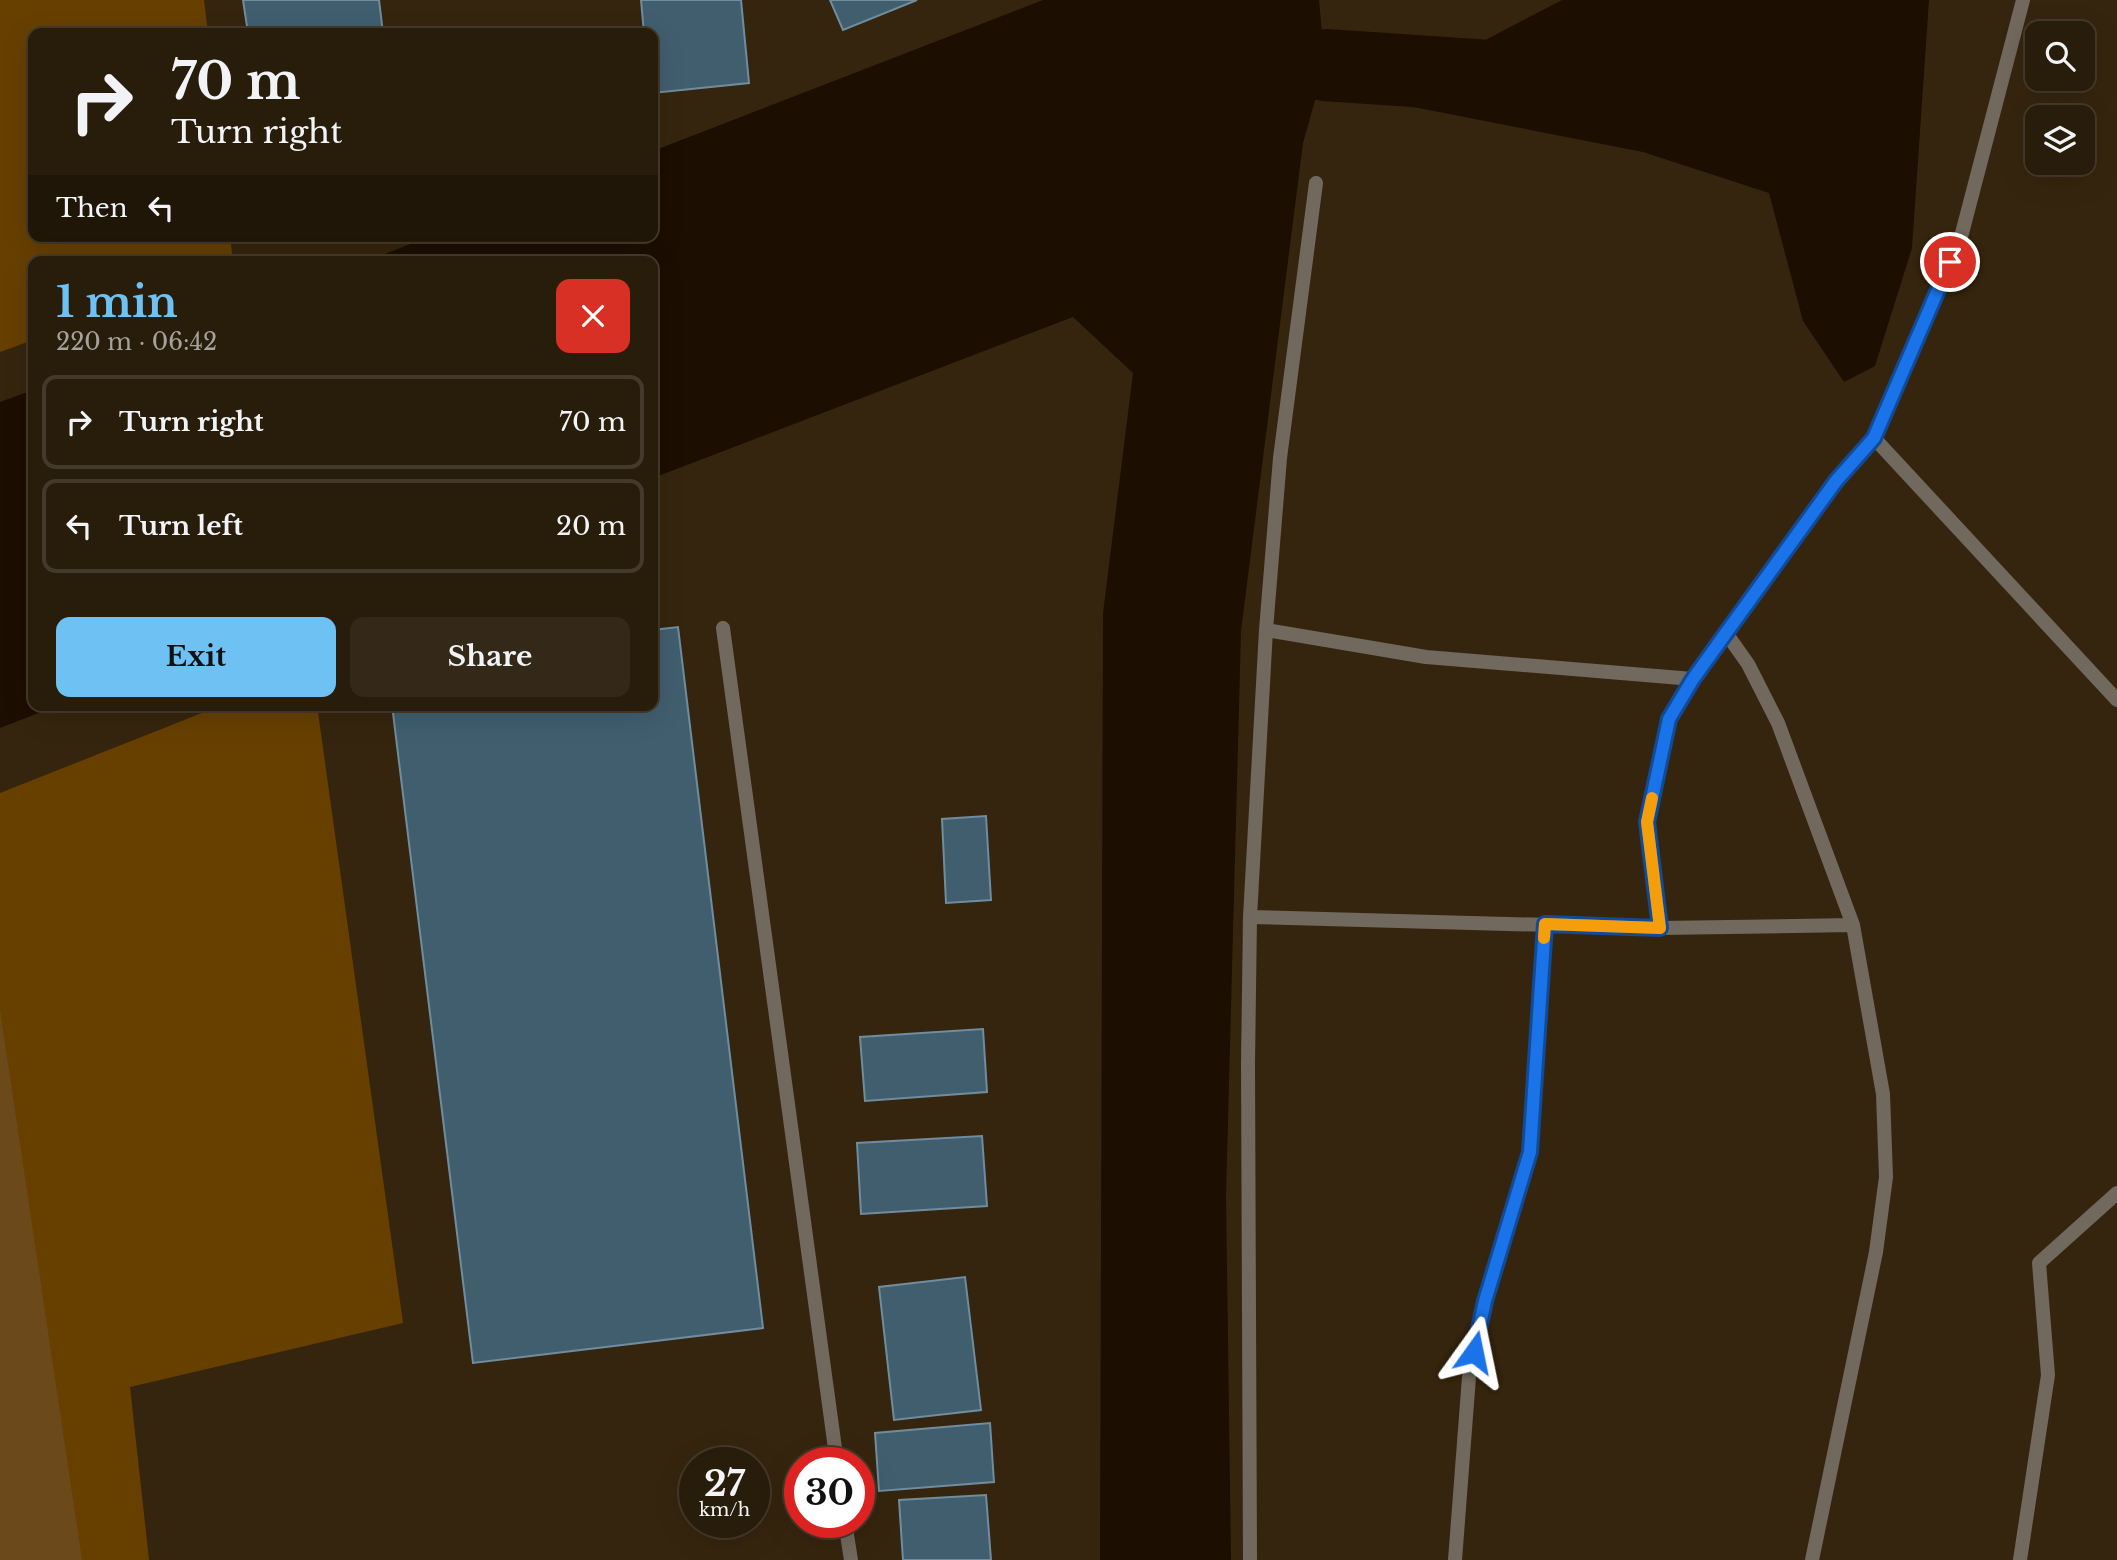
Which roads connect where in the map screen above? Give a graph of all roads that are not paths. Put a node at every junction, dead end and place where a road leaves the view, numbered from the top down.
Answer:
1 (2023, 0) edge
2 (1316, 183) dead end
3 (1874, 438) junction
4 (723, 628) dead end
5 (1266, 630) junction
6 (1726, 633) junction
7 (1693, 679) junction
8 (2117, 700) edge
9 (1250, 917) junction
10 (1545, 924) junction
11 (1853, 925) junction
12 (1660, 928) junction
13 (2117, 1193) edge
14 (835, 1447) edge
15 (847, 1538) edge
16 (850, 1560) edge
17 (1250, 1560) edge
18 (1455, 1560) edge
19 (1812, 1560) edge
20 (2020, 1560) edge

1 - 3 street
2 - 5 street
3 - 6 street
3 - 8 street
4 - 14 street
5 - 7 street
5 - 9 street
6 - 7 street
6 - 11 street
7 - 12 street
9 - 10 street
9 - 17 street
10 - 12 street
10 - 18 street
11 - 12 street
11 - 19 street
13 - 20 street
15 - 16 street

